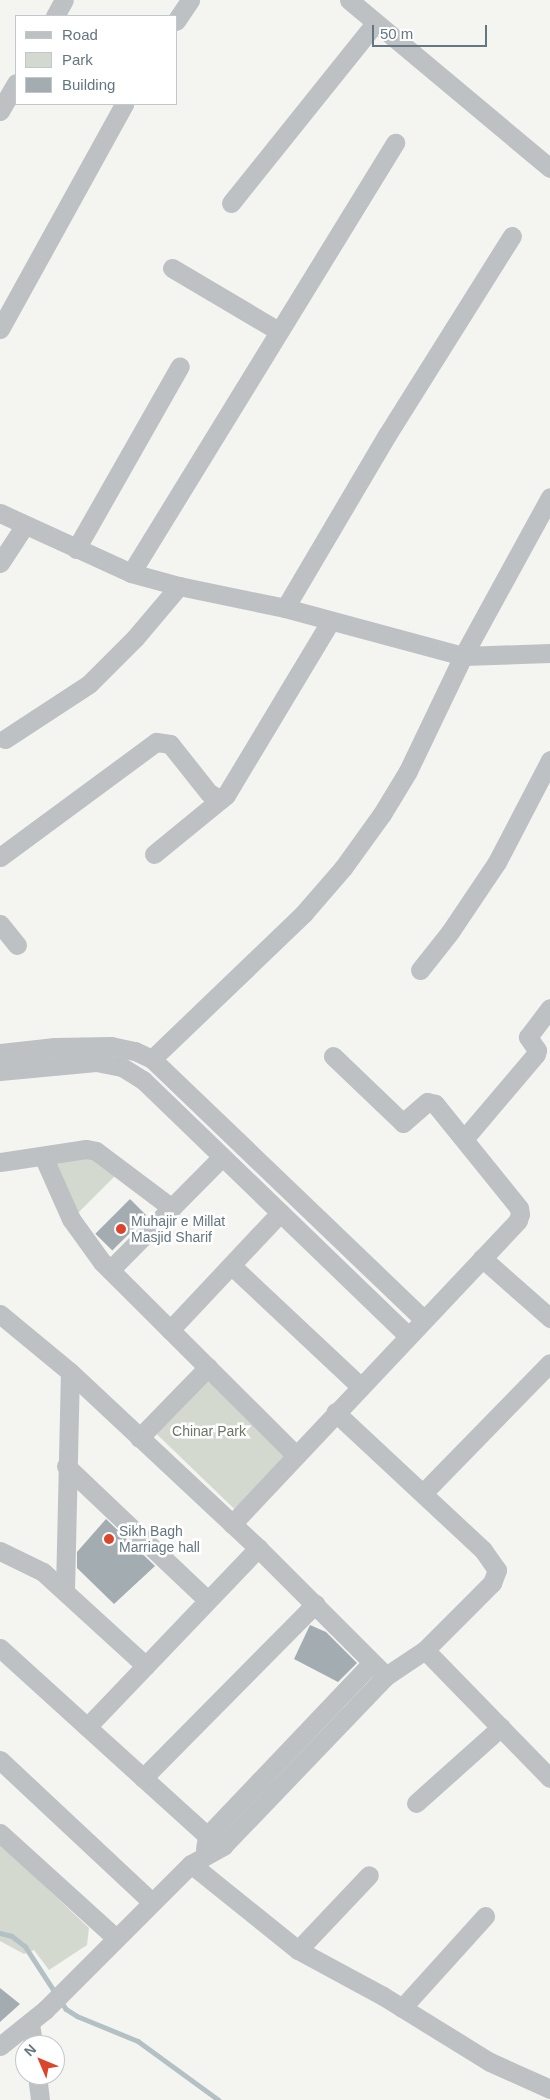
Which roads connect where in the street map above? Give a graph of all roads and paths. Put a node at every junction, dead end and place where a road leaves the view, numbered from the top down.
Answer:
1 (64, 0) edge
2 (190, 0) edge
3 (348, 0) edge
4 (56, 15) edge
5 (178, 18) edge
6 (375, 22) junction
7 (15, 85) edge
8 (123, 105) edge
9 (0, 111) edge
10 (395, 143) dead end
11 (550, 168) edge
12 (231, 203) dead end
13 (512, 236) dead end
14 (172, 268) dead end
15 (0, 329) edge
16 (277, 330) junction
17 (180, 366) dead end
18 (550, 497) edge
19 (0, 513) edge
20 (25, 525) junction
21 (76, 550) junction
22 (0, 563) edge
23 (131, 573) junction
24 (179, 586) junction
25 (286, 608) junction
26 (330, 622) junction
27 (550, 654) edge
28 (463, 656) junction
29 (5, 739) dead end
30 (550, 760) edge
31 (220, 799) junction
32 (154, 854) dead end
33 (0, 857) edge
34 (0, 924) edge
35 (17, 945) dead end
36 (420, 970) dead end
37 (550, 1008) edge
38 (0, 1053) edge
39 (333, 1056) dead end
40 (152, 1059) junction
41 (0, 1071) edge
42 (464, 1139) junction
43 (43, 1156) junction
44 (222, 1157) junction
45 (0, 1162) edge
46 (172, 1208) junction
47 (280, 1213) junction
48 (482, 1258) junction
49 (232, 1266) junction
50 (110, 1270) junction
51 (0, 1314) edge
52 (550, 1318) edge
53 (422, 1319) junction
54 (170, 1330) junction
55 (407, 1334) junction
56 (550, 1363) edge
57 (208, 1367) junction
58 (70, 1372) junction
59 (360, 1386) junction
60 (336, 1412) junction
61 (139, 1438) junction
62 (296, 1454) junction
63 (66, 1466) junction
64 (424, 1492) junction
65 (232, 1524) junction
66 (258, 1548) junction
67 (0, 1551) edge
68 (66, 1590) junction
69 (207, 1600) junction
70 (315, 1604) junction
71 (0, 1648) edge
72 (425, 1650) junction
73 (371, 1664) junction
74 (146, 1666) junction
75 (386, 1676) junction
76 (87, 1726) junction
77 (501, 1727) junction
78 (0, 1760) edge
79 (143, 1778) junction
80 (550, 1778) edge
81 (416, 1803) dead end
82 (0, 1833) edge
83 (201, 1851) junction
84 (369, 1876) dead end
85 (152, 1902) junction
86 (485, 1916) dead end
87 (116, 1938) junction
88 (298, 1950) junction
89 (402, 2008) junction
90 (30, 2023) junction
91 (32, 2035) edge
92 (0, 2046) edge
93 (38, 2085) edge
94 (550, 2089) edge
95 (40, 2100) edge

1 - 4 street
2 - 5 street
3 - 6 street
6 - 11 street
6 - 12 street
7 - 9 street
8 - 15 street
10 - 16 street
13 - 25 street
14 - 16 street
16 - 23 street
17 - 21 street
18 - 28 street
19 - 20 street
20 - 21 street
20 - 22 street
21 - 23 street
23 - 24 street
24 - 25 street
24 - 29 street
25 - 26 street
26 - 28 street
26 - 31 street
27 - 28 street
28 - 40 street
30 - 36 street
31 - 32 street
31 - 33 street
34 - 35 street
37 - 42 street
38 - 40 street
39 - 42 street
40 - 53 street
41 - 44 street
42 - 48 street
43 - 45 street
43 - 46 street
43 - 50 street
44 - 46 street
44 - 47 street
46 - 50 street
47 - 49 street
47 - 55 street
48 - 52 street
48 - 53 street
49 - 54 street
49 - 59 street
50 - 54 street
51 - 58 street
53 - 55 street
54 - 57 street
55 - 59 street
56 - 64 street
57 - 61 street
57 - 62 street
58 - 61 street
58 - 63 street
59 - 60 street
60 - 62 street
60 - 64 street
61 - 65 street
62 - 65 street
63 - 68 street
63 - 69 street
64 - 72 street
65 - 66 street
66 - 69 street
66 - 70 street
67 - 68 street
68 - 74 street
69 - 74 street
70 - 73 street
70 - 79 street
71 - 76 street
72 - 75 street
72 - 77 street
73 - 75 street
73 - 83 street
74 - 76 street
75 - 83 street
76 - 79 street
77 - 80 street
77 - 81 street
78 - 85 street
79 - 83 street
82 - 87 street
83 - 85 street
83 - 88 street
84 - 88 street
85 - 87 street
86 - 89 street
87 - 90 street
88 - 89 street
89 - 94 street
90 - 91 street
90 - 92 street
93 - 95 street

